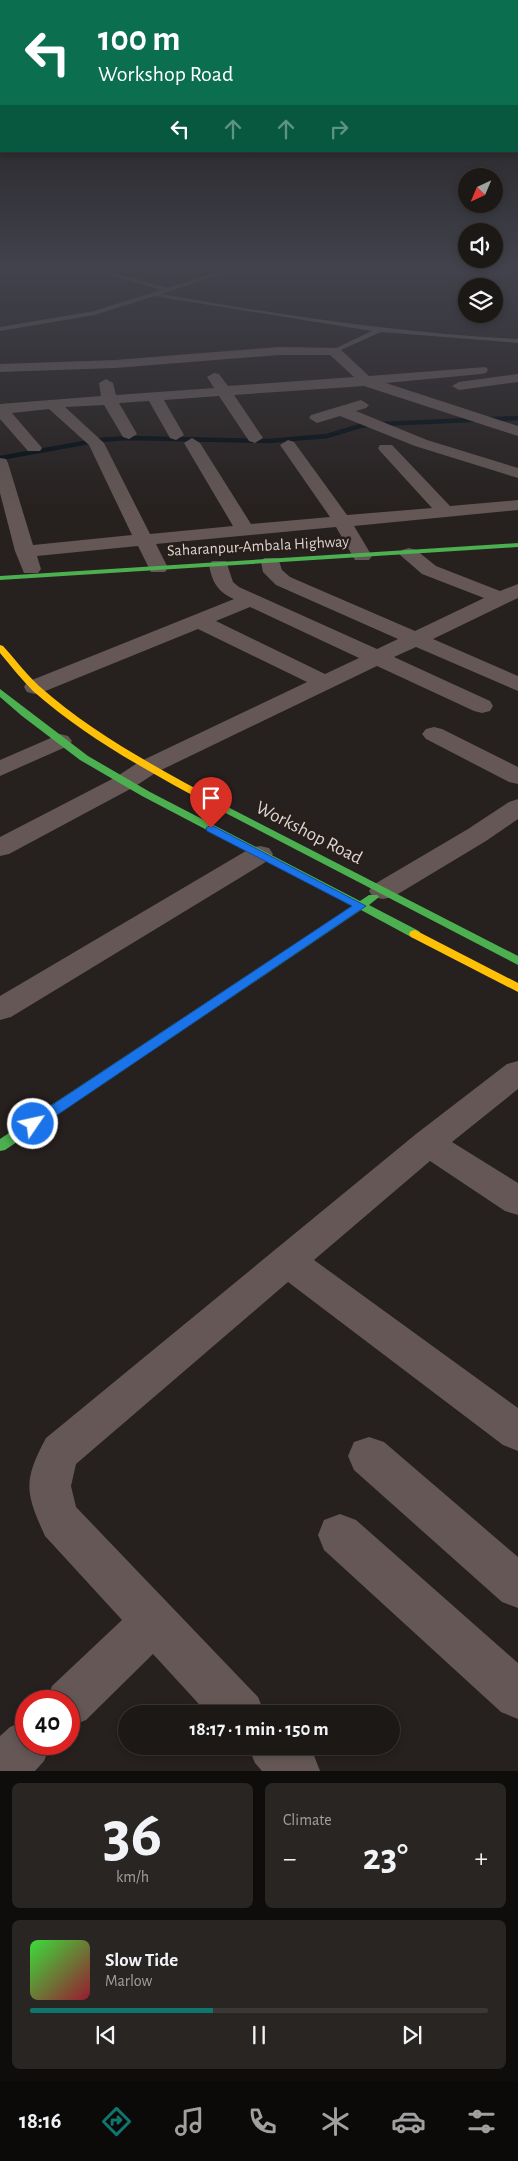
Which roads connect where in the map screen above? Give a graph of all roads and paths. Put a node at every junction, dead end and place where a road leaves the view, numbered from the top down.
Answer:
1 (339, 349) edge
2 (280, 351) junction
3 (334, 351) junction
4 (250, 353) junction
5 (201, 356) junction
6 (298, 364) dead end
7 (109, 367) junction
8 (0, 368) edge
9 (481, 370) dead end
10 (88, 378) dead end
11 (518, 378) edge
12 (366, 381) junction
13 (73, 387) dead end
14 (274, 387) junction
15 (222, 391) junction
16 (398, 393) junction
17 (154, 396) junction
18 (110, 399) junction
19 (55, 400) junction
20 (0, 410) edge
21 (344, 412) junction
22 (516, 412) dead end
23 (471, 416) junction
24 (316, 418) dead end
25 (518, 431) edge
26 (129, 434) dead end
27 (255, 438) dead end
28 (288, 445) dead end
29 (34, 448) dead end
30 (386, 448) dead end
31 (0, 463) edge
32 (518, 473) edge
33 (518, 505) edge
34 (445, 511) junction
35 (342, 521) junction
36 (245, 530) junction
37 (143, 540) junction
38 (518, 545) edge
39 (25, 551) junction
40 (409, 554) junction
41 (362, 556) junction
42 (271, 562) junction
43 (219, 565) junction
44 (158, 568) junction
45 (33, 576) junction
46 (0, 578) edge
47 (510, 594) edge
48 (250, 600) junction
49 (199, 621) junction
50 (414, 639) junction
51 (0, 648) edge
52 (378, 658) junction
53 (518, 661) edge
54 (493, 674) junction
55 (326, 683) junction
56 (518, 684) edge
57 (35, 688) junction
58 (0, 692) edge
59 (482, 706) dead end
60 (434, 734) dead end
61 (60, 741) junction
62 (148, 767) junction
63 (0, 769) edge
64 (518, 778) edge
65 (126, 782) junction
66 (518, 807) edge
67 (0, 848) edge
68 (260, 854) junction
69 (383, 891) junction
70 (360, 906) junction
71 (518, 961) edge
72 (518, 988) edge
73 (0, 1010) edge
74 (513, 1084) edge
75 (428, 1144) junction
76 (0, 1146) edge
77 (518, 1201) edge
78 (288, 1261) junction
79 (518, 1432) edge
80 (369, 1456) dead end
81 (340, 1535) dead end
82 (518, 1586) edge
83 (154, 1621) junction
84 (80, 1692) edge
85 (518, 1696) edge
86 (233, 1705) edge
87 (16, 1755) edge
88 (280, 1755) edge
89 (0, 1770) edge
90 (295, 1771) edge

1 - 3 lane
2 - 3 street
2 - 4 street
2 - 6 street
3 - 12 street
4 - 5 street
4 - 14 street
5 - 7 street
5 - 15 street
7 - 8 street
7 - 10 street
7 - 18 street
9 - 12 street
11 - 16 street
12 - 14 street
12 - 16 street
13 - 19 street
14 - 15 street
15 - 17 street
15 - 27 street
16 - 21 street
16 - 23 street
17 - 18 street
17 - 36 street
18 - 19 street
18 - 26 street
19 - 20 street
19 - 37 street
20 - 29 street
21 - 24 street
21 - 32 street
22 - 23 street
23 - 25 street
28 - 35 street
30 - 34 street
31 - 39 street
33 - 34 street
34 - 35 street
35 - 36 street
35 - 41 street
36 - 37 street
37 - 39 street
37 - 44 street
38 - 40 main road, Saharanpur-Ambala Highway
39 - 45 street
40 - 41 main road, Saharanpur-Ambala Highway
40 - 47 street
41 - 42 main road, Saharanpur-Ambala Highway
42 - 43 main road, Saharanpur-Ambala Highway
42 - 50 street
43 - 44 main road, Saharanpur-Ambala Highway
43 - 48 street
44 - 45 main road, Saharanpur-Ambala Highway
45 - 46 main road, Saharanpur-Ambala Highway
47 - 50 street
48 - 49 street
48 - 52 street
49 - 55 street
49 - 57 street
50 - 52 street
50 - 54 street
51 - 57 main road, Workshop Road
52 - 55 street
52 - 59 street
53 - 54 street
54 - 56 street
55 - 62 street
57 - 62 main road, Workshop Road
58 - 61 main road
60 - 64 street
61 - 63 street
61 - 65 main road
62 - 65 street
62 - 69 main road, Workshop Road
65 - 67 street
65 - 68 main road
66 - 69 street
68 - 70 main road
68 - 73 street
69 - 70 main road
69 - 71 main road, Workshop Road
70 - 72 main road
70 - 76 main road
74 - 75 street
75 - 77 street
75 - 78 street
78 - 79 street
78 - 83 street
80 - 82 street
81 - 85 street
83 - 84 street
83 - 86 street
87 - 89 street
88 - 90 street

